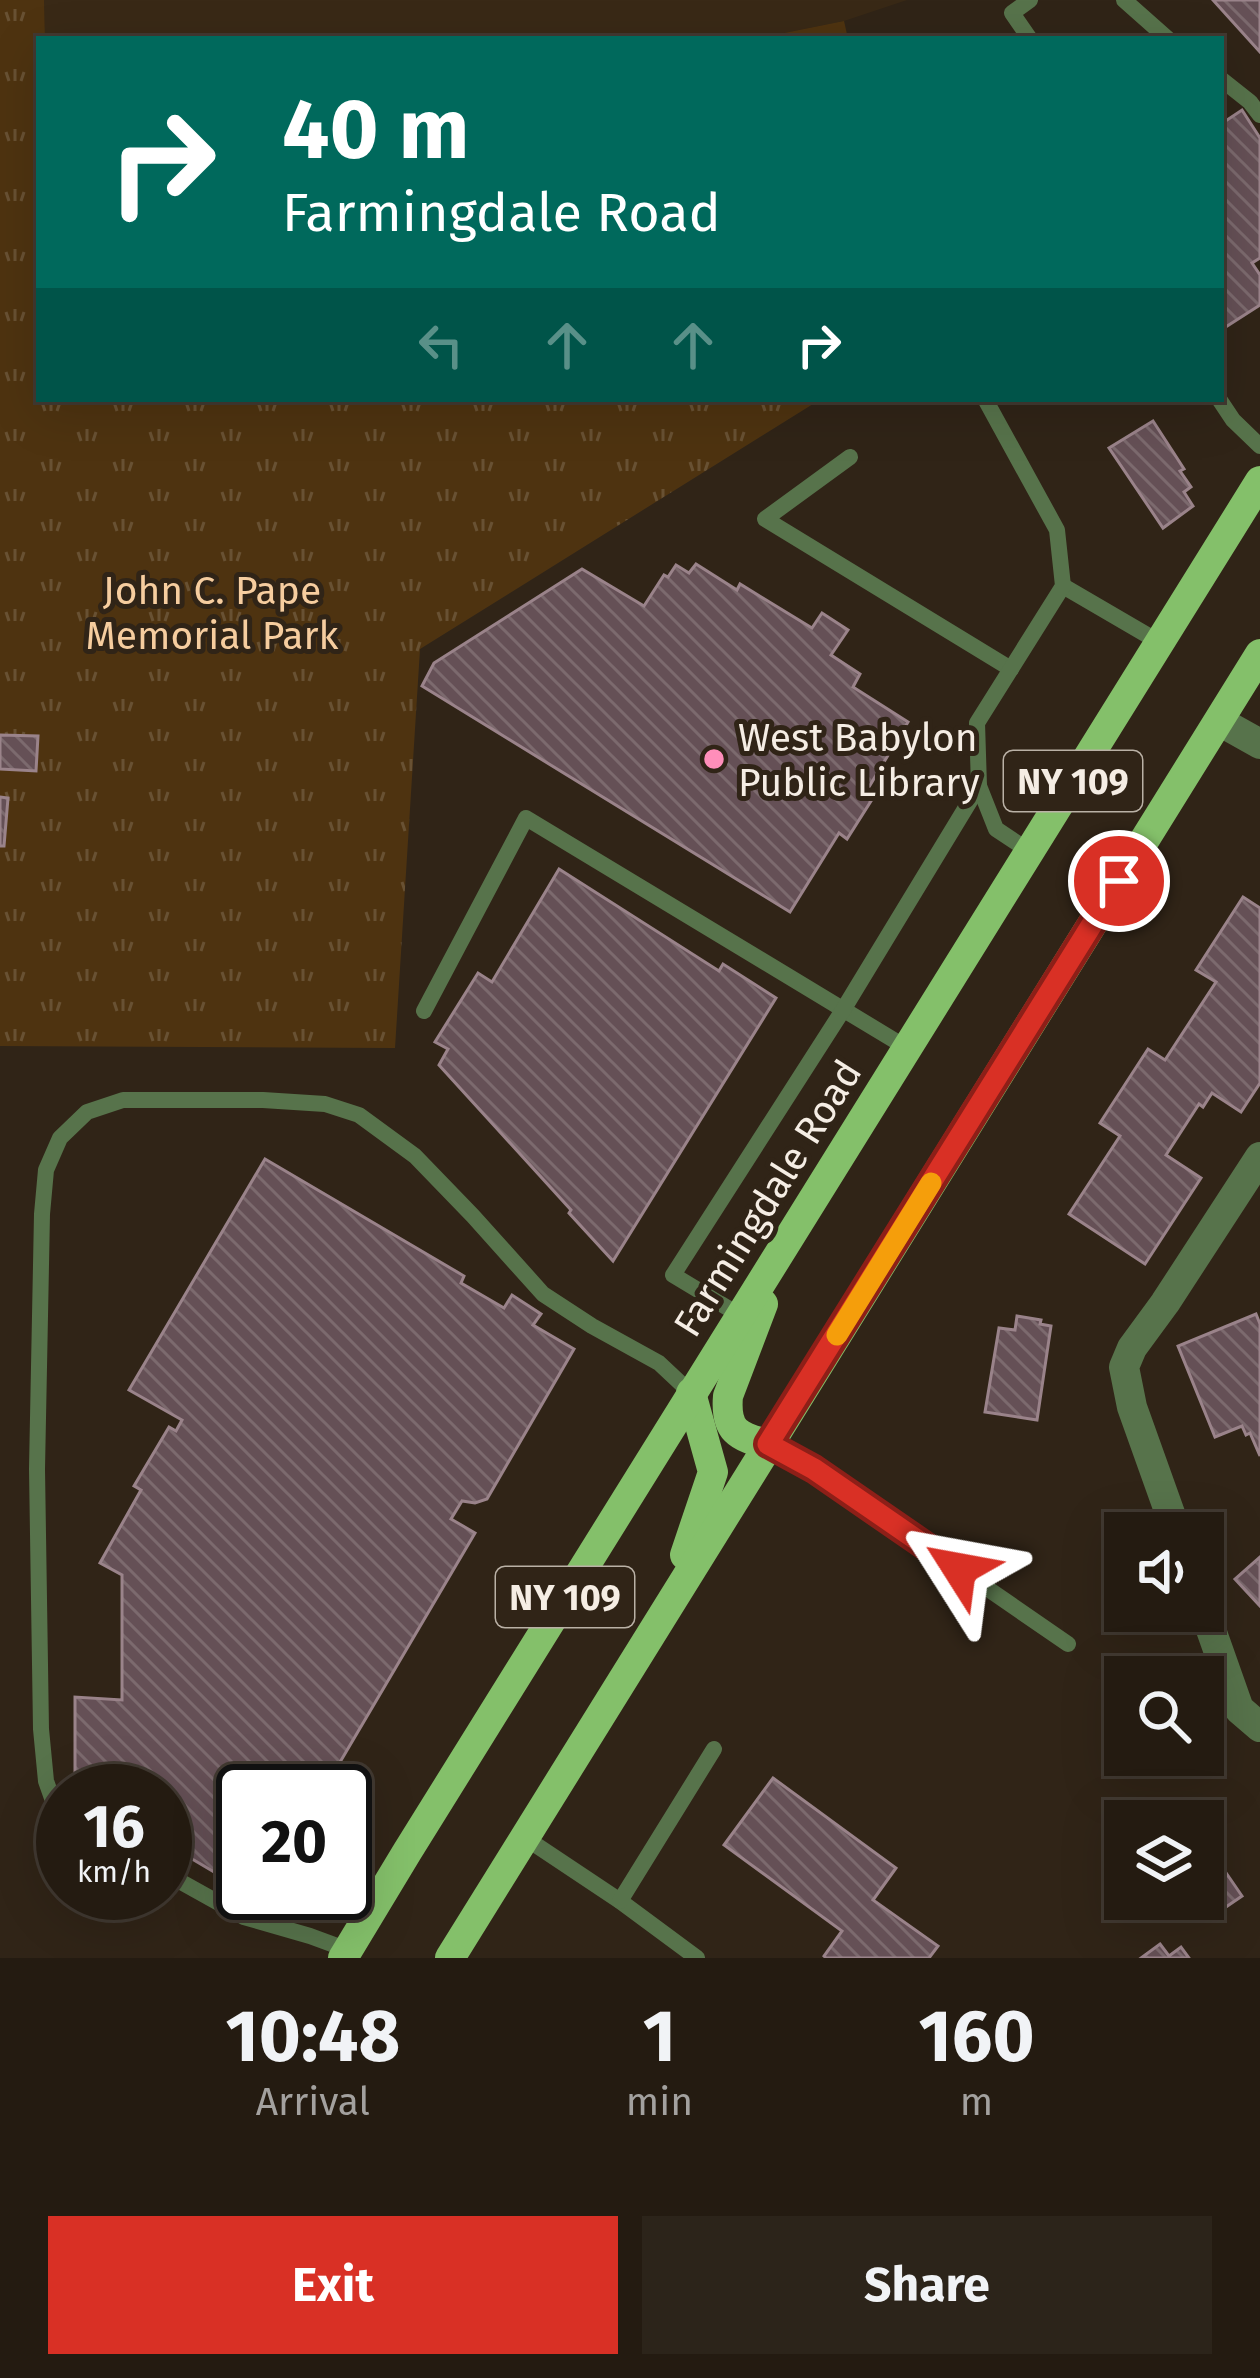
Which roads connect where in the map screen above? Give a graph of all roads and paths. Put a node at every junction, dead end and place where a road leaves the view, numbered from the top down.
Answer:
1 (1030, 0) edge
2 (1124, 0) edge
3 (1028, 36) edge
4 (1165, 36) edge
5 (1224, 82) edge
6 (1260, 115) edge
7 (988, 402) edge
8 (1221, 402) edge
9 (1260, 446) edge
10 (850, 458) dead end
11 (1260, 481) edge
12 (1063, 586) junction
13 (1160, 642) junction
14 (1011, 669) junction
15 (1255, 672) edge
16 (1220, 721) junction
17 (1260, 744) edge
18 (979, 786) junction
19 (1029, 851) junction
20 (843, 1010) junction
21 (424, 1011) dead end
22 (907, 1048) junction
23 (1260, 1157) edge
24 (789, 1237) junction
25 (741, 1316) junction
26 (692, 1393) junction
27 (768, 1444) junction
28 (1170, 1512) edge
29 (665, 1612) junction
30 (1212, 1632) edge
31 (1068, 1644) dead end
32 (1260, 1727) edge
33 (715, 1749) dead end
34 (44, 1764) edge
35 (524, 1837) junction
36 (192, 1888) edge
37 (620, 1901) junction
38 (345, 1954) edge
39 (450, 1958) edge
40 (697, 1958) edge

1 - 3 lane
2 - 4 lane
5 - 6 lane
7 - 12 lane
8 - 9 lane
10 - 14 lane
11 - 13 main road, Farmingdale Road / NY 109
12 - 13 lane
12 - 14 lane
13 - 19 main road, Farmingdale Road / NY 109
14 - 18 lane
15 - 16 main road, NY 109
16 - 17 street
16 - 27 main road, NY 109
18 - 19 lane
18 - 20 lane
19 - 22 main road, Farmingdale Road / NY 109
20 - 21 lane
20 - 22 lane
20 - 25 lane
22 - 24 main road, Farmingdale Road / NY 109
23 - 28 street
24 - 25 main road, Farmingdale Road / NY 109
24 - 27 main road
25 - 26 main road, Farmingdale Road / NY 109
26 - 29 main road
26 - 34 lane
26 - 38 main road, Farmingdale Road / NY 109
27 - 29 main road, NY 109
27 - 31 lane
29 - 35 main road, NY 109
30 - 32 street
33 - 37 lane
35 - 37 lane
35 - 39 main road, NY 109
36 - 38 lane
37 - 40 lane

